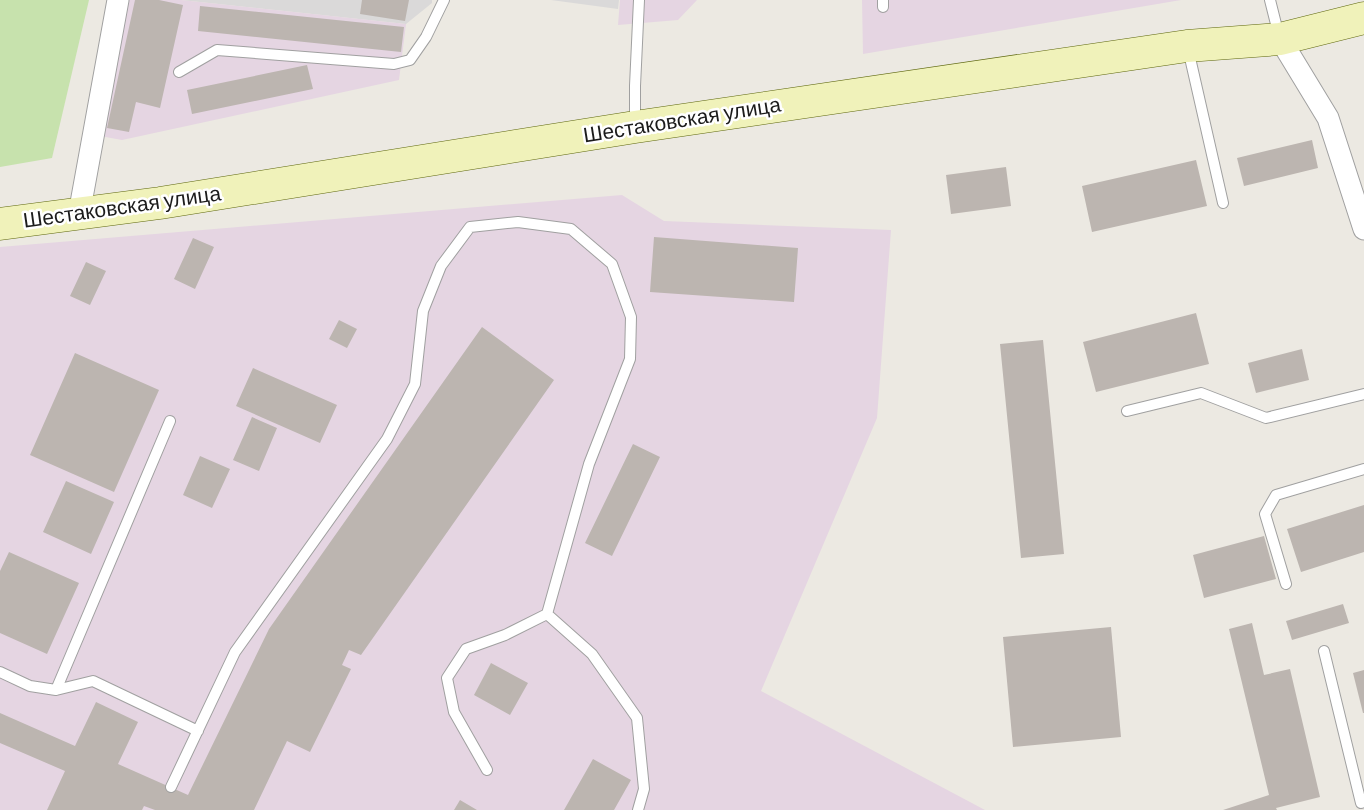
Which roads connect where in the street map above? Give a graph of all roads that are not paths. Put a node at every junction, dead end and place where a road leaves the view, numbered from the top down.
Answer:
1 (118, 0) edge
2 (444, 0) edge
3 (639, 0) edge
4 (1270, 0) edge
5 (1362, 0) edge
6 (1364, 8) edge
7 (1364, 18) edge
8 (1280, 39) junction
9 (1187, 46) junction
10 (179, 72) dead end
11 (635, 127) junction
12 (1223, 203) dead end
13 (79, 214) junction
14 (0, 224) edge
15 (1364, 229) edge
16 (1364, 394) edge
17 (1127, 411) dead end
18 (170, 421) dead end
19 (1364, 470) edge
20 (1286, 584) dead end
21 (547, 614) junction
22 (1324, 651) dead end
23 (0, 672) edge
24 (56, 690) junction
25 (198, 731) junction
26 (487, 770) dead end
27 (171, 787) dead end
28 (1364, 802) edge
29 (638, 810) edge

1 - 13 street
2 - 10 lane
3 - 11 lane
4 - 8 lane
5 - 6 street
7 - 8 main road, Шестаковская улица
8 - 9 main road, Шестаковская улица
8 - 15 street
9 - 11 main road, Шестаковская улица
9 - 12 lane
11 - 13 main road, Шестаковская улица
13 - 14 main road, Шестаковская улица
16 - 17 lane
18 - 24 lane
19 - 20 lane
21 - 25 lane
21 - 26 lane
21 - 29 lane
22 - 28 lane
23 - 24 lane
24 - 25 lane
25 - 27 lane

